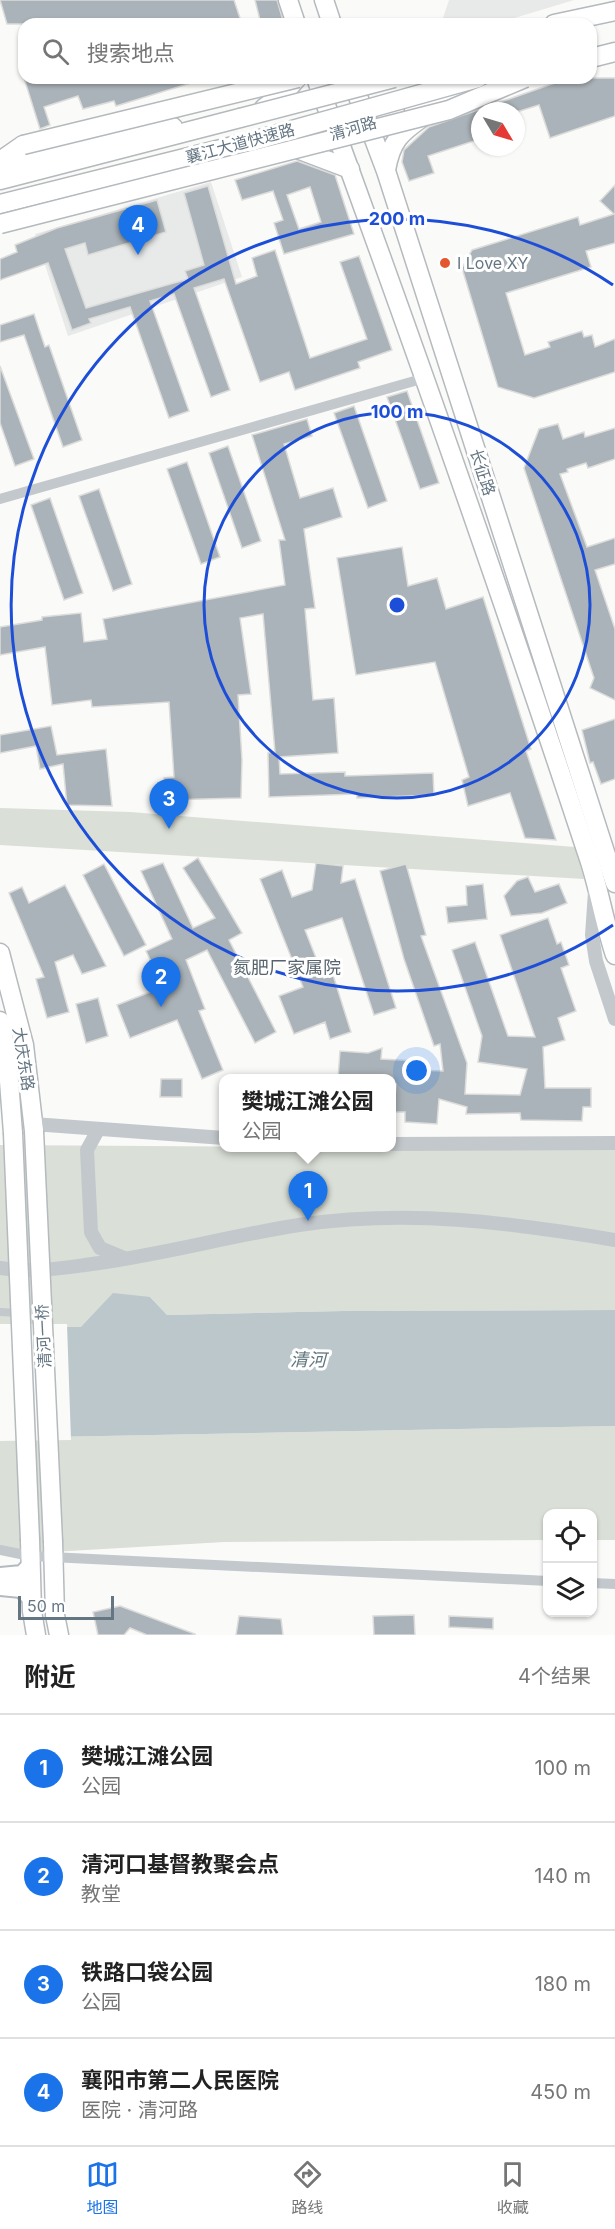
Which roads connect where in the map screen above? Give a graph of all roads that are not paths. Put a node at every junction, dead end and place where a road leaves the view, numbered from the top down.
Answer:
1 (288, 0) edge
2 (615, 5) edge
3 (615, 11) edge
4 (294, 18) edge
5 (573, 18) edge
6 (582, 18) edge
7 (615, 18) edge
8 (597, 22) edge
9 (615, 42) edge
10 (597, 47) edge
11 (615, 52) edge
12 (597, 56) edge
13 (615, 57) edge
14 (597, 62) edge
15 (273, 84) edge
16 (292, 84) edge
17 (318, 84) edge
18 (355, 84) edge
19 (371, 84) edge
20 (457, 84) edge
21 (511, 84) edge
22 (512, 84) edge
23 (444, 102) junction
24 (264, 108) junction
25 (368, 124) junction
26 (336, 133) junction
27 (287, 146) junction
28 (0, 162) edge
29 (350, 169) junction
30 (386, 171) junction
31 (0, 180) edge
32 (0, 204) edge
33 (0, 224) edge
34 (0, 231) edge
35 (425, 378) junction
36 (0, 500) edge
37 (613, 875) edge
38 (596, 884) junction
39 (613, 947) edge
40 (0, 953) edge
41 (615, 1019) edge
42 (0, 1021) edge
43 (8, 1124) edge
44 (34, 1128) junction
45 (70, 1128) junction
46 (98, 1130) junction
47 (219, 1138) edge
48 (615, 1143) edge
49 (396, 1144) edge
50 (87, 1150) junction
51 (615, 1240) edge
52 (129, 1259) junction
53 (0, 1268) edge
54 (26, 1272) junction
55 (0, 1312) edge
56 (53, 1548) junction
57 (0, 1550) edge
58 (30, 1554) junction
59 (0, 1576) edge
60 (543, 1581) edge
61 (597, 1583) edge
62 (615, 1584) edge
63 (0, 1587) edge
64 (31, 1598) junction
65 (36, 1635) edge
66 (58, 1635) edge

1 - 4 main road
2 - 5 main road
3 - 6 main road
7 - 8 main road
9 - 10 main road
11 - 12 main road
13 - 14 main road
15 - 28 main road, bridge
16 - 24 main road
17 - 24 main road
17 - 26 main road, 长征路
18 - 25 main road, 长征路
19 - 31 main road, 襄江大道快速路, bridge
20 - 32 main road, 襄江大道快速路, bridge
21 - 33 main road, bridge
22 - 23 main road, 清河路
23 - 25 main road, 清河路
23 - 30 main road
24 - 28 main road
25 - 26 main road, 清河路
25 - 30 main road, 长征路
26 - 27 main road, 清河路
26 - 29 main road, 长征路
27 - 29 main road
27 - 34 main road, 清河路
29 - 35 main road, 长征路
30 - 37 main road, 长征路
35 - 36 street
35 - 38 main road, 长征路
38 - 39 main road, 长征路
38 - 41 street
40 - 44 main road, 大庆东路
42 - 43 main road, 大庆东路
43 - 58 main road, 清河一桥, bridge
44 - 45 street
44 - 56 main road, 清河一桥, bridge
45 - 46 street
45 - 50 street
46 - 47 street
46 - 50 street
48 - 49 street
50 - 52 street
51 - 52 street
52 - 54 street
53 - 54 street
54 - 55 street
56 - 58 street
56 - 60 street
56 - 66 main road, 清河一桥
57 - 58 street
58 - 59 main road
58 - 64 main road, 清河一桥
61 - 62 street
63 - 64 main road
64 - 65 main road, 清河一桥

